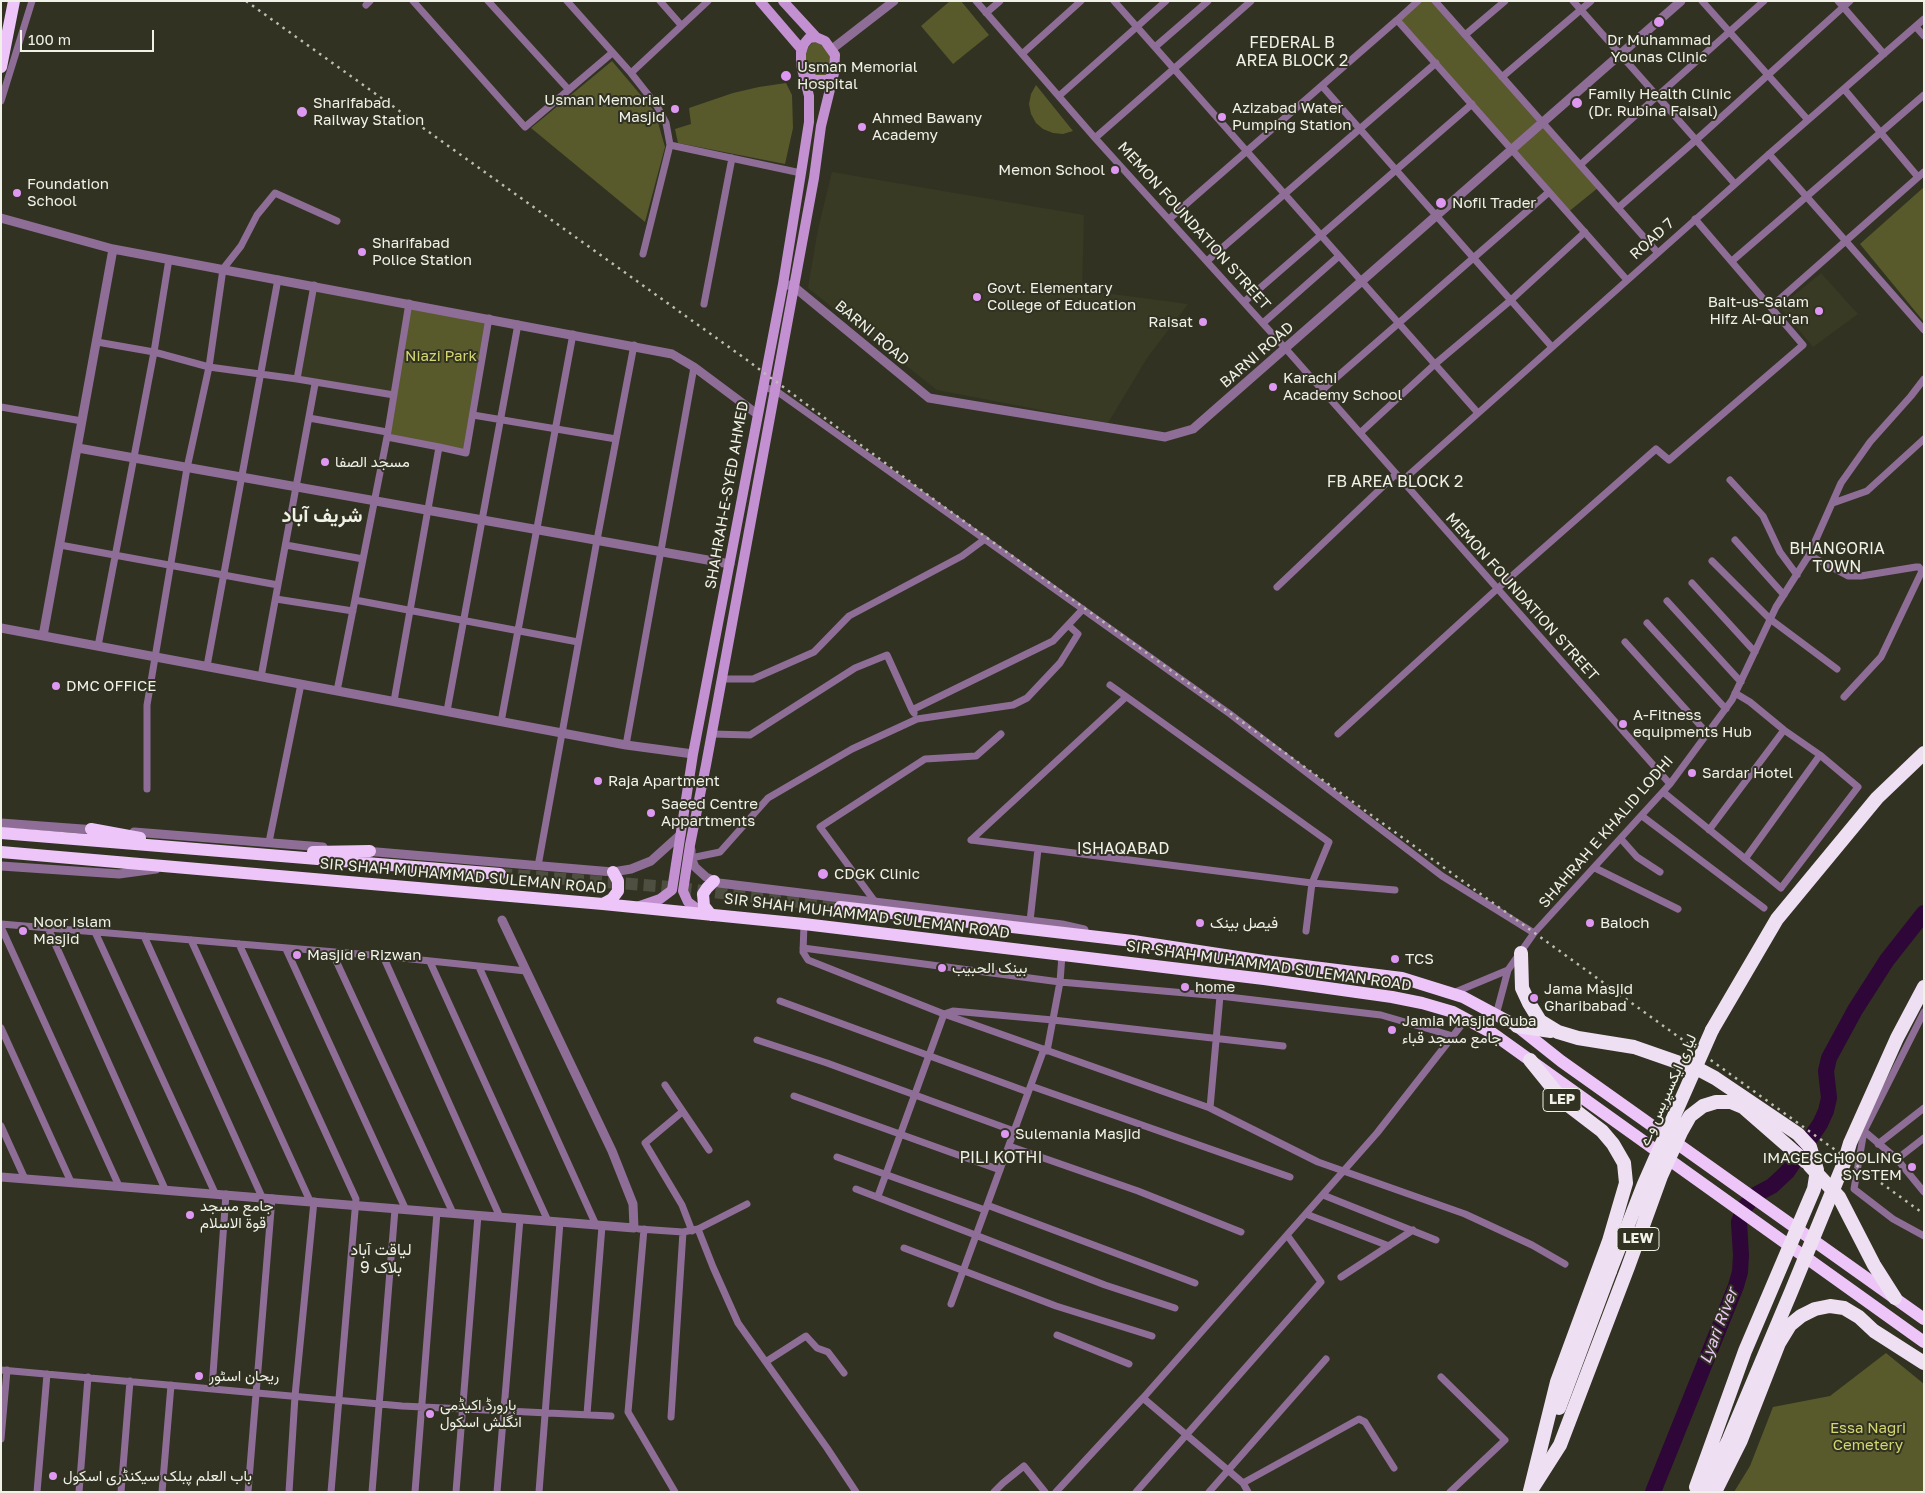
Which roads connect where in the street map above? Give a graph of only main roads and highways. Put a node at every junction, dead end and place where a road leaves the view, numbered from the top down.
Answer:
1 (14, 1) edge
2 (760, 1) edge
3 (783, 1) edge
4 (816, 37) junction
5 (802, 50) junction
6 (801, 65) junction
7 (1, 67) edge
8 (834, 73) junction
9 (1924, 753) edge
10 (91, 829) road end
11 (1, 833) edge
12 (370, 851) road end
13 (1, 852) edge
14 (214, 852) junction
15 (253, 854) junction
16 (613, 872) road end
17 (500, 874) tunnel mouth
18 (714, 881) road end
19 (603, 904) junction
20 (636, 907) junction
21 (840, 907) tunnel mouth
22 (708, 914) junction
23 (1520, 953) road end
24 (1924, 987) edge
25 (1478, 1004) junction
26 (1467, 1018) junction
27 (1517, 1026) junction
28 (1558, 1032) junction
29 (1530, 1060) junction
30 (1602, 1131) joint
31 (1895, 1298) junction
32 (1924, 1319) edge
33 (1924, 1342) edge
34 (1924, 1363) edge
35 (1530, 1492) edge
36 (1695, 1492) edge
37 (1703, 1492) edge
38 (1715, 1492) edge

1 - 7 highway
2 - 5 main road
3 - 4 main road
4 - 5 main road
4 - 8 main road
5 - 6 main road
6 - 8 main road
6 - 20 main road, SHAHRAH-E-SYED AHMED
8 - 22 main road, SHAHRAH-E-SYED AHMED
9 - 35 highway, لیاری ایکسپریس وے / LEW, bridge
10 - 14 highway
11 - 14 highway, SIR SHAH MUHAMMAD SULEMAN ROAD
12 - 15 highway
13 - 19 highway, SIR SHAH MUHAMMAD SULEMAN ROAD
14 - 15 highway, SIR SHAH MUHAMMAD SULEMAN ROAD
15 - 17 highway, SIR SHAH MUHAMMAD SULEMAN ROAD
16 - 19 highway
18 - 22 highway
19 - 20 highway, SIR SHAH MUHAMMAD SULEMAN ROAD
20 - 22 highway, SIR SHAH MUHAMMAD SULEMAN ROAD
21 - 25 highway, SIR SHAH MUHAMMAD SULEMAN ROAD
22 - 26 highway, SIR SHAH MUHAMMAD SULEMAN ROAD
23 - 28 highway
24 - 37 highway, bridge
25 - 26 highway
25 - 27 highway, SIR SHAH MUHAMMAD SULEMAN ROAD
26 - 29 highway, SIR SHAH MUHAMMAD SULEMAN ROAD
27 - 28 highway
27 - 31 highway, SIR SHAH MUHAMMAD SULEMAN ROAD
28 - 36 highway, bridge
29 - 30 highway, LEP
29 - 33 highway, SIR SHAH MUHAMMAD SULEMAN ROAD
30 - 35 highway, LEW
31 - 32 highway, SIR SHAH MUHAMMAD SULEMAN ROAD
31 - 35 highway, LEW, bridge
34 - 38 highway

